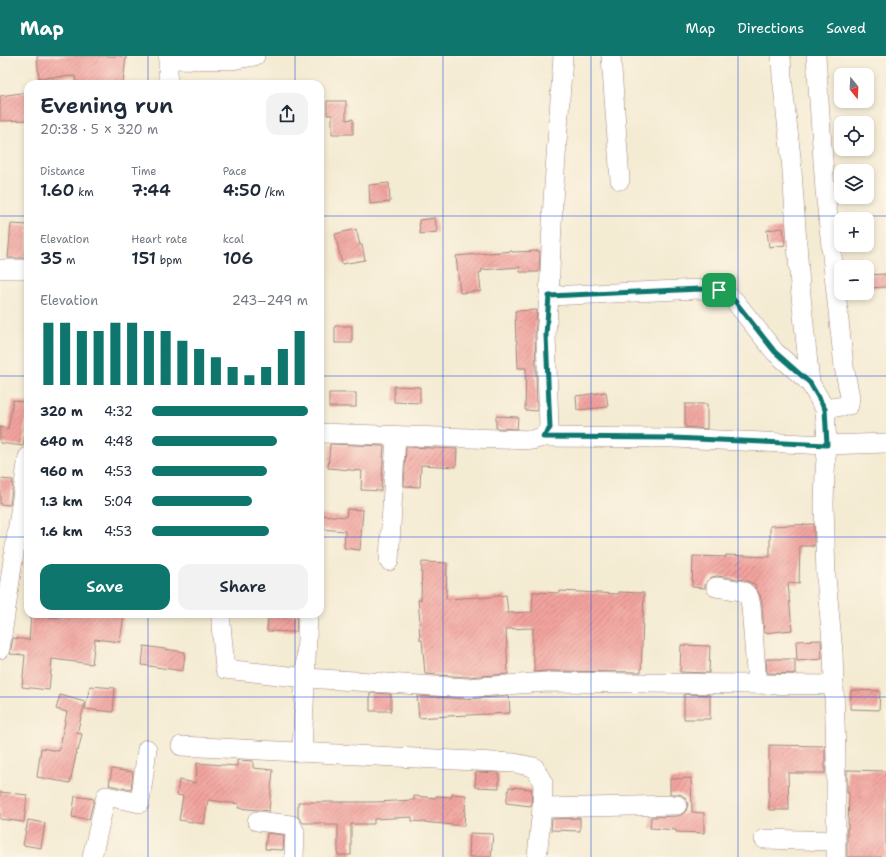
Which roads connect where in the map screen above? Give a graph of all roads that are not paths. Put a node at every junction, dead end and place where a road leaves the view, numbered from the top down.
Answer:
1 (254, 56) edge
2 (563, 56) edge
3 (611, 56) edge
4 (781, 56) edge
5 (816, 56) edge
6 (169, 58) edge
7 (168, 80) edge
8 (620, 180) dead end
9 (0, 269) edge
10 (24, 269) edge
11 (549, 296) junction
12 (810, 383) junction
13 (825, 409) junction
14 (324, 433) edge
15 (396, 436) junction
16 (543, 437) junction
17 (886, 443) edge
18 (827, 445) junction
19 (24, 484) edge
20 (389, 561) dead end
21 (716, 587) dead end
22 (221, 618) edge
23 (308, 618) edge
24 (0, 649) edge
25 (306, 678) junction
26 (757, 684) junction
27 (834, 685) junction
28 (181, 746) dead end
29 (147, 749) dead end
30 (302, 752) junction
31 (677, 805) dead end
32 (542, 808) junction
33 (257, 821) dead end
34 (764, 838) dead end
35 (836, 849) edge
36 (92, 857) edge
37 (294, 857) edge
38 (537, 857) edge

1 - 6 street
2 - 11 street
3 - 8 street
4 - 12 street
5 - 13 street
6 - 7 street
9 - 10 street
11 - 12 street
11 - 16 street
12 - 13 street
13 - 18 street
14 - 15 street
15 - 16 street
15 - 20 street
16 - 18 street
17 - 18 street
18 - 27 street
19 - 24 street
21 - 26 street
22 - 25 street
23 - 25 street
25 - 26 street
25 - 30 street
26 - 27 street
27 - 35 street
28 - 30 street
29 - 36 street
30 - 32 street
31 - 32 street
32 - 38 street
33 - 37 street
34 - 35 street

